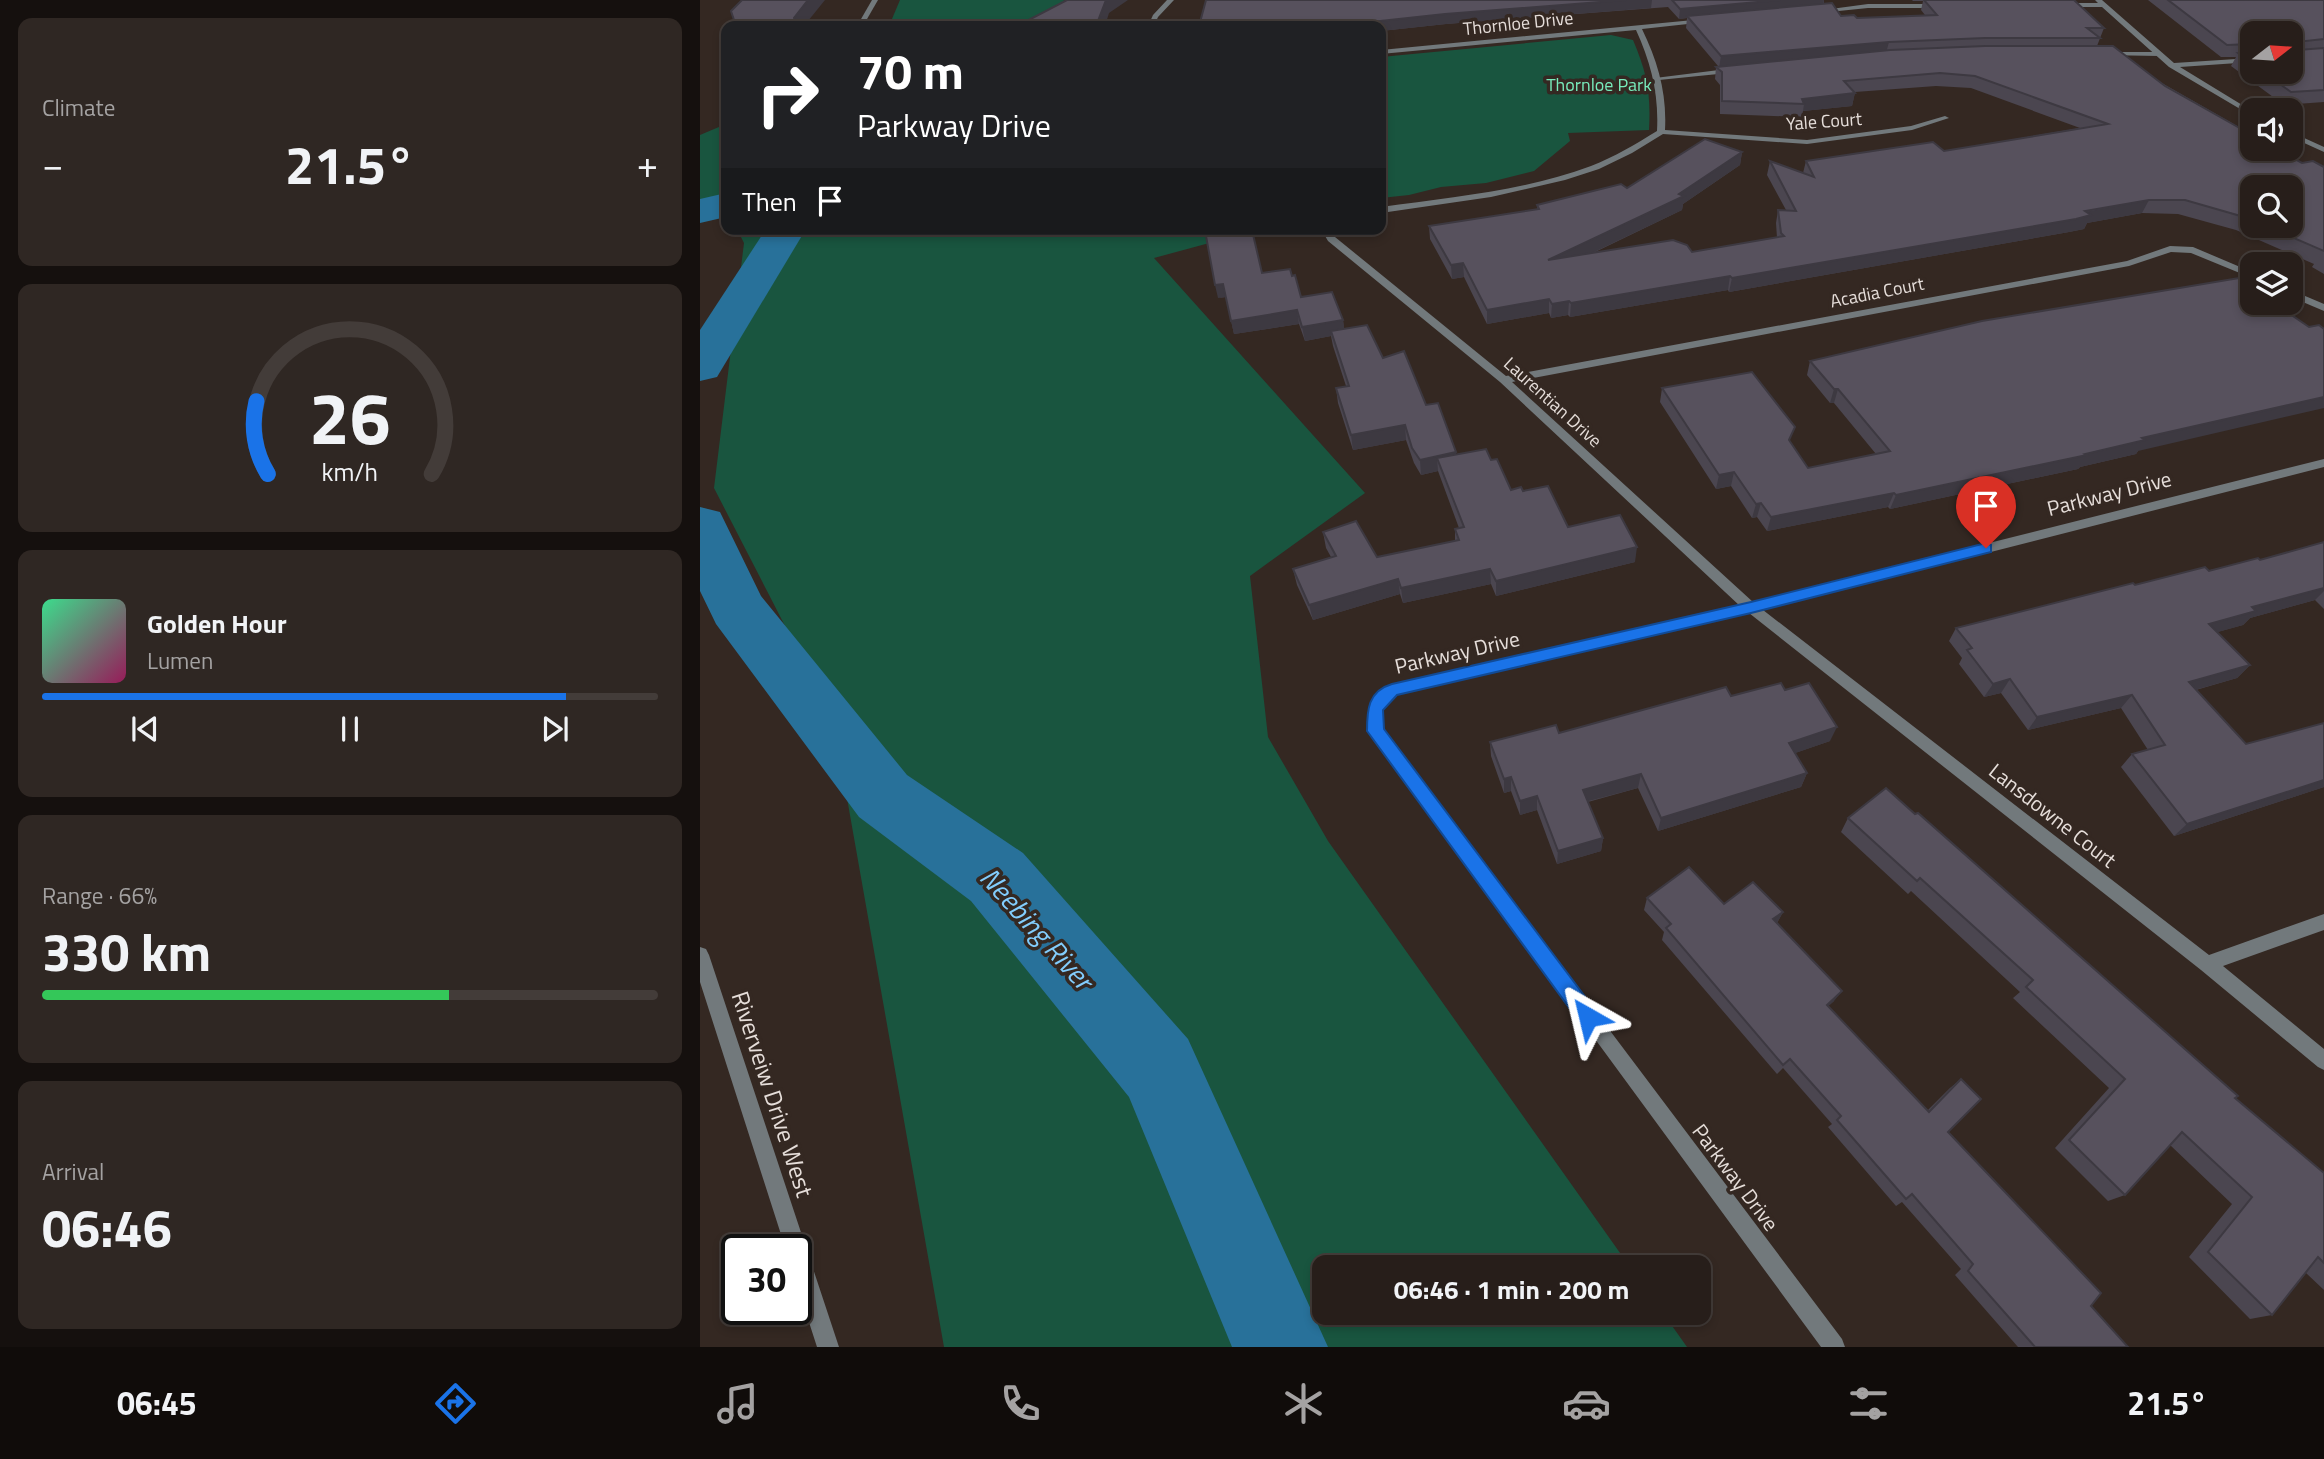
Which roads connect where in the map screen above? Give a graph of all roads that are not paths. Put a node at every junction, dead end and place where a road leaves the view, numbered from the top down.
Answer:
1 (875, 0) edge
2 (1171, 0) edge
3 (2101, 2) edge
4 (1866, 3) edge
5 (2049, 5) edge
6 (1952, 6) edge
7 (1813, 11) edge
8 (1713, 20) edge
9 (863, 21) edge
10 (1153, 21) edge
11 (1637, 27) junction
12 (1386, 52) edge
13 (2096, 54) edge
14 (2159, 54) junction
15 (2240, 61) edge
16 (2172, 65) junction
17 (1747, 69) edge
18 (1659, 78) junction
19 (2240, 107) edge
20 (1945, 118) dead end
21 (1661, 132) junction
22 (2303, 140) edge
23 (2324, 150) edge
24 (1386, 209) edge
25 (1329, 235) edge
26 (2240, 270) edge
27 (2303, 298) edge
28 (2324, 308) edge
29 (1504, 380) junction
30 (2324, 463) edge
31 (1751, 608) junction
32 (2324, 922) edge
33 (700, 955) edge
34 (2207, 964) junction
35 (2324, 1061) edge
36 (791, 1234) edge
37 (812, 1298) edge
38 (828, 1347) edge
39 (1834, 1347) edge

1 - 9 street
2 - 10 street
3 - 5 street
3 - 14 street
4 - 6 street
4 - 7 street
8 - 11 street, Thornloe Drive
11 - 12 street, Thornloe Drive
11 - 18 street
13 - 14 street
14 - 16 street
15 - 16 street
16 - 19 street
17 - 18 street
18 - 21 street
20 - 21 street, Yale Court
21 - 24 street
22 - 23 street
25 - 29 street, Laurentian Drive
26 - 29 street, Acadia Court
27 - 28 street
29 - 31 street, Laurentian Drive
30 - 31 street, Parkway Drive
31 - 34 street, Lansdowne Court
31 - 39 street, Parkway Drive
32 - 34 street
33 - 36 street, Riverveiw Drive West
34 - 35 street, Lansdowne Court
37 - 38 street, Riverveiw Drive West

